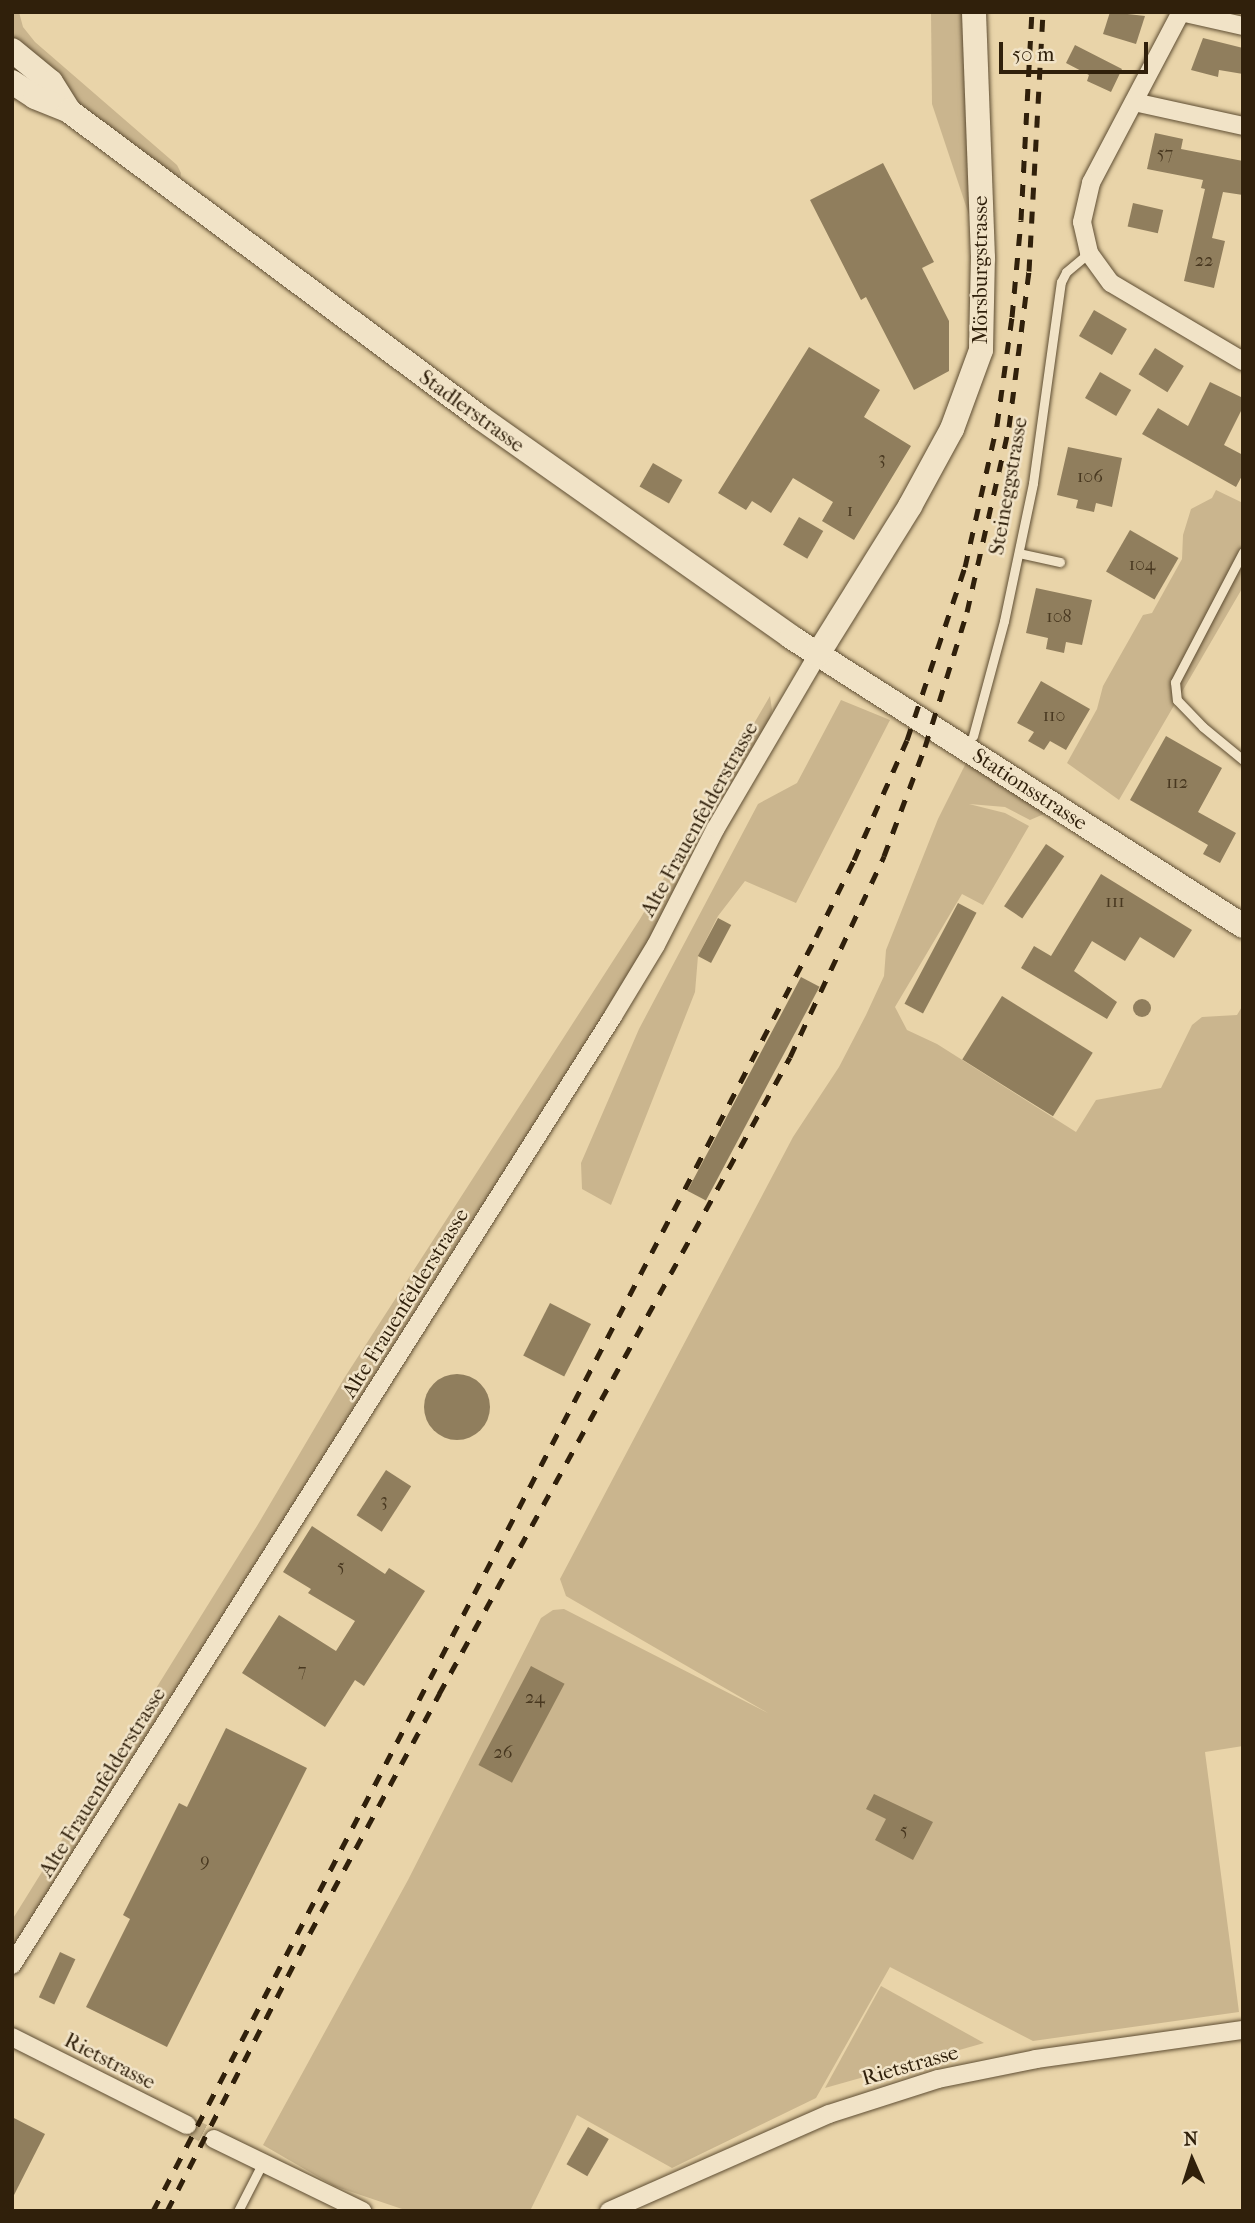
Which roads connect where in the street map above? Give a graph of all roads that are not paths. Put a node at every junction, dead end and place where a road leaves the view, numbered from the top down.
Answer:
1 (974, 12) edge
2 (1181, 12) edge
3 (1243, 26) edge
4 (12, 50) edge
5 (12, 82) edge
6 (1134, 102) junction
7 (69, 111) junction
8 (1243, 126) edge
9 (1089, 253) junction
10 (1243, 361) edge
11 (1019, 552) junction
12 (1243, 552) edge
13 (1060, 562) dead end
14 (818, 654) junction
15 (973, 736) dead end
16 (1243, 760) edge
17 (1243, 926) edge
18 (12, 1965) edge
19 (1243, 2030) edge
20 (12, 2037) edge
21 (187, 2125) tunnel mouth
22 (214, 2139) tunnel mouth
23 (262, 2164) junction
24 (237, 2211) edge
25 (362, 2211) edge
26 (609, 2211) edge

1 - 14 main road, Mörsburgstrasse
2 - 3 street
2 - 6 street
4 - 7 main road
5 - 7 main road
6 - 8 street
6 - 9 street
7 - 14 main road, Stadlerstrasse
9 - 10 street
9 - 11 lane, Steineggstrasse
11 - 13 lane
11 - 15 lane, Steineggstrasse
12 - 16 lane
14 - 17 main road, Stationsstrasse
14 - 18 street, Alte Frauenfelderstrasse
19 - 26 street, Rietstrasse
20 - 21 street, Rietstrasse
22 - 23 street
23 - 24 lane
23 - 25 street

